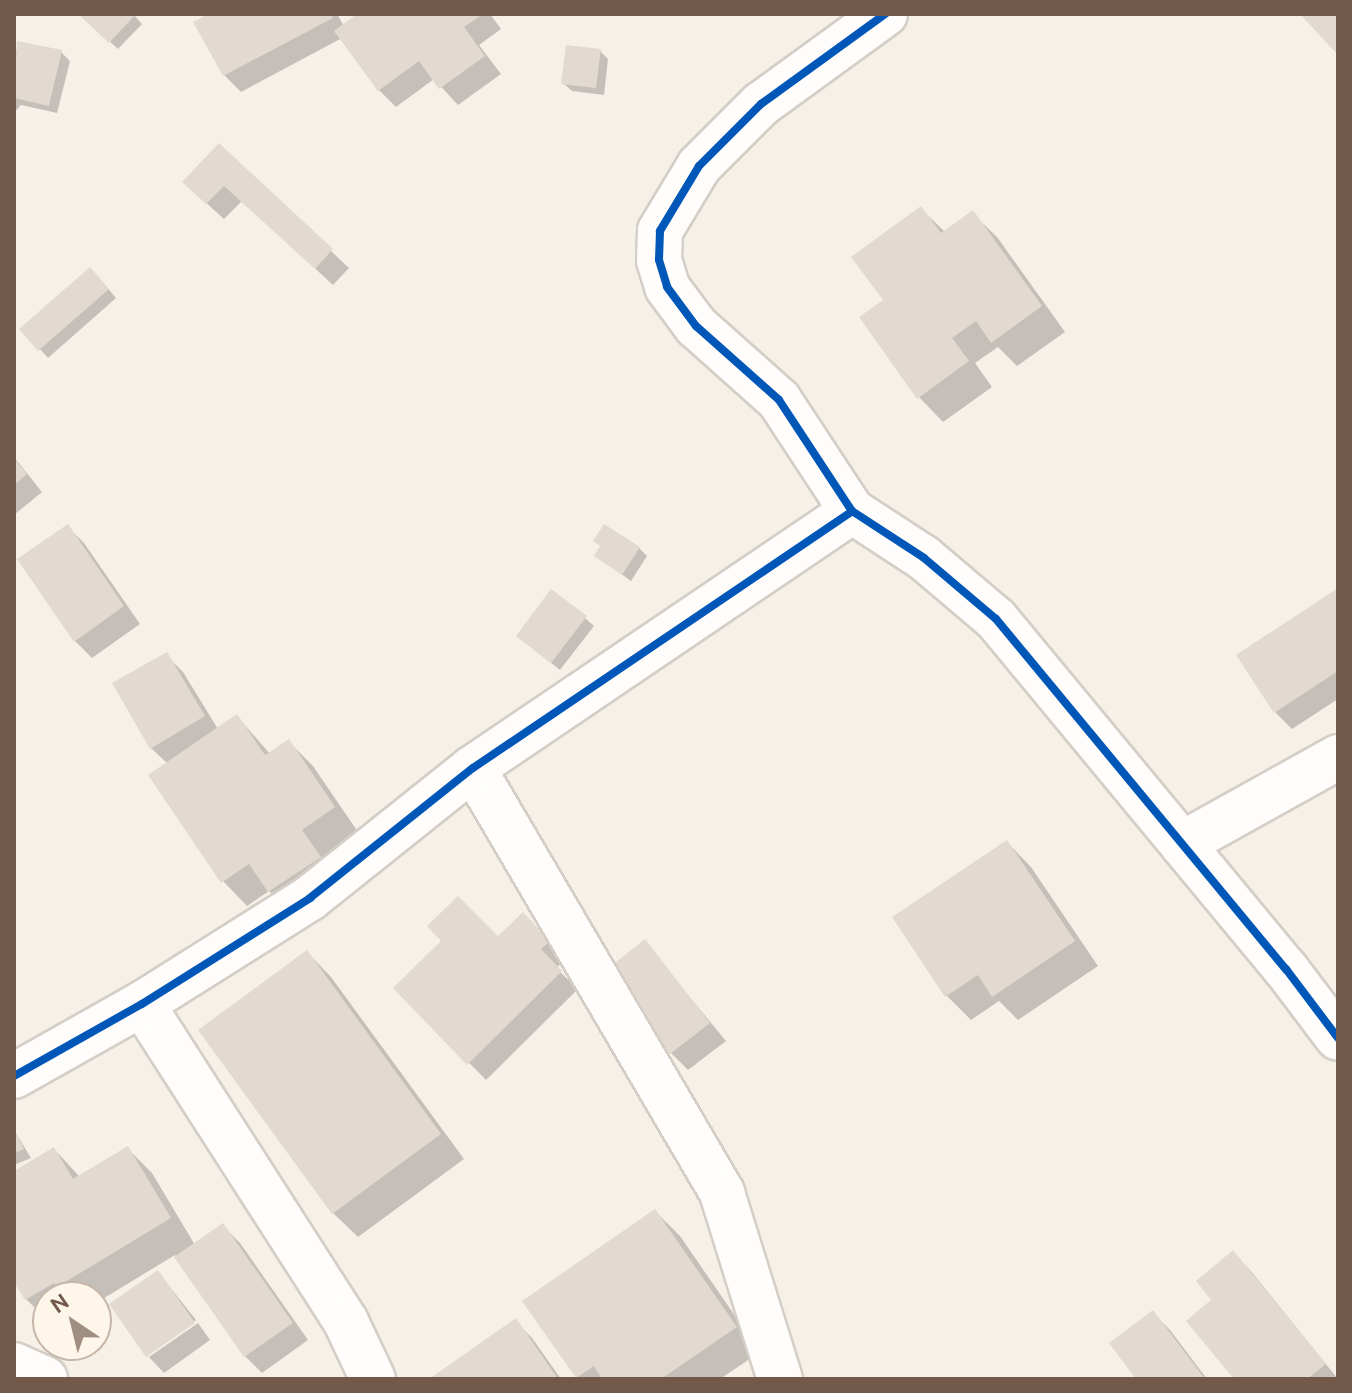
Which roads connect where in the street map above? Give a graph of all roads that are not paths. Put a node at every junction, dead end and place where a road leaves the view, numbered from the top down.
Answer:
1 (885, 14) edge
2 (852, 511) junction
3 (1338, 757) edge
4 (473, 768) junction
5 (1182, 844) junction
6 (142, 1004) junction
7 (1338, 1038) edge
8 (14, 1076) edge
9 (14, 1365) edge
10 (45, 1379) edge
11 (373, 1379) edge
12 (780, 1379) edge

1 - 2 street
2 - 4 street
2 - 5 street
3 - 5 street
4 - 6 street
4 - 12 street
5 - 7 street
6 - 8 street
6 - 11 street
9 - 10 street

